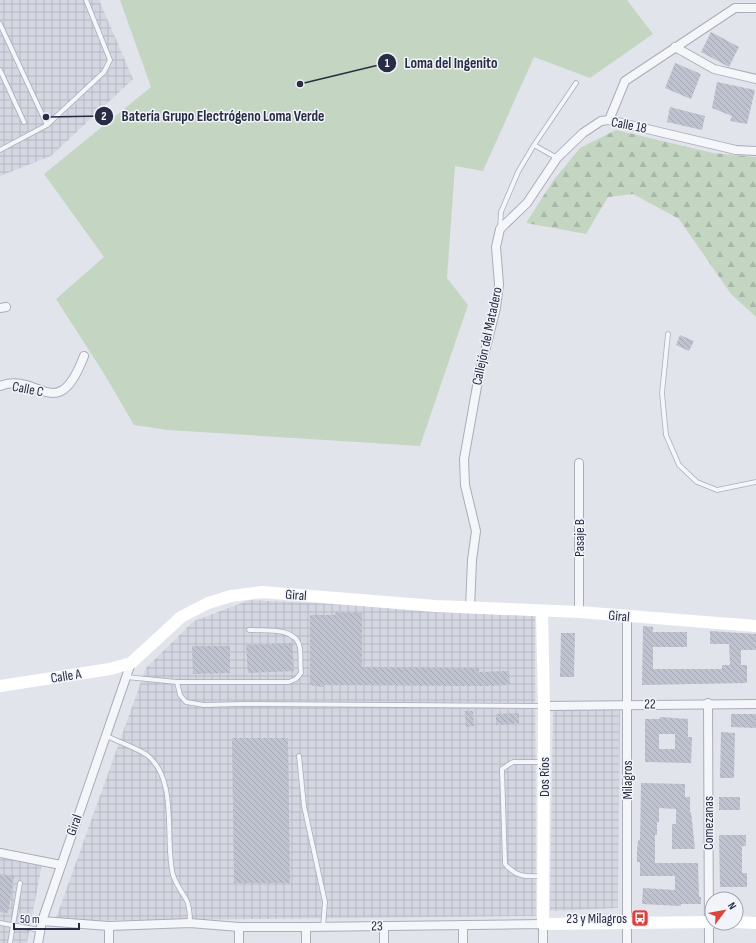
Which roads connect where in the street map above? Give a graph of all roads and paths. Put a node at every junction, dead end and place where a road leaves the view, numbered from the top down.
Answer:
1 (86, 0) edge
2 (756, 8) edge
3 (0, 24) edge
4 (675, 47) junction
5 (0, 70) edge
6 (756, 79) edge
7 (576, 83) dead end
8 (609, 120) junction
9 (24, 122) dead end
10 (47, 125) junction
11 (534, 145) junction
12 (0, 150) edge
13 (756, 151) edge
14 (556, 158) junction
15 (500, 229) junction
16 (668, 334) dead end
17 (84, 356) dead end
18 (0, 386) edge
19 (579, 463) dead end
20 (756, 482) edge
21 (470, 608) junction
22 (542, 612) junction
23 (578, 612) junction
24 (627, 617) junction
25 (756, 626) edge
26 (248, 630) dead end
27 (130, 663) junction
28 (126, 677) junction
29 (177, 682) junction
30 (0, 686) edge
31 (708, 703) junction
32 (628, 704) junction
33 (756, 704) edge
34 (544, 706) junction
35 (105, 735) junction
36 (299, 756) dead end
37 (544, 762) junction
38 (0, 853) edge
39 (61, 865) junction
40 (543, 876) junction
41 (20, 883) dead end
42 (710, 891) edge
43 (42, 921) junction
44 (704, 922) edge
45 (744, 922) edge
46 (756, 922) edge
47 (0, 923) edge
48 (190, 923) junction
49 (626, 923) junction
50 (543, 924) junction
51 (13, 925) junction
52 (463, 925) junction
53 (109, 926) junction
54 (239, 926) junction
55 (384, 926) junction
56 (306, 927) junction
57 (323, 927) junction
58 (40, 930) junction
59 (710, 931) edge
60 (10, 943) edge
61 (38, 943) edge
62 (109, 943) edge
63 (239, 943) edge
64 (306, 943) edge
65 (384, 943) edge
66 (463, 943) edge
67 (543, 943) edge
68 (627, 943) edge
69 (709, 943) edge

1 - 10 lane
2 - 4 street
3 - 10 lane
4 - 6 street
4 - 8 street
5 - 9 lane
7 - 11 lane, Callejón del Matadero
8 - 13 street, Calle 18
8 - 14 street, Calle 18
10 - 12 lane
11 - 14 lane
11 - 15 lane, Callejón del Matadero
14 - 15 street, Calle 18
15 - 21 street, Callejón del Matadero
16 - 20 lane
17 - 18 street, Calle C
19 - 23 street, Pasaje B
21 - 22 street, Giral
21 - 27 street, Giral
22 - 23 street, Giral
22 - 34 street, Dos Ríos
23 - 24 street, Giral
24 - 25 street, Giral
24 - 32 street, Milagros
26 - 29 lane
27 - 28 street, Giral
27 - 30 street, Calle A
28 - 29 lane
28 - 35 street, Giral
29 - 34 lane
31 - 32 street, 22
31 - 33 street, 22
31 - 42 street, Comezanas
32 - 34 street, 22
32 - 49 street, Milagros
34 - 37 street, Dos Ríos
35 - 39 street, Giral
35 - 48 lane
36 - 57 lane
37 - 40 street, Dos Ríos
37 - 40 lane
38 - 39 street
39 - 43 street, Giral
40 - 50 street, Dos Ríos
41 - 51 lane
43 - 53 street, 23
43 - 58 street, Giral
44 - 49 street, 23
45 - 46 street
47 - 51 lane
48 - 53 street, 23
48 - 54 street, 23
49 - 50 street, 23
49 - 68 street, Milagros
50 - 52 street, 23
50 - 67 street, Dos Ríos
51 - 58 lane
51 - 60 lane
52 - 55 street, 23
52 - 66 street
53 - 62 street
54 - 56 street, 23
54 - 63 street
55 - 57 street, 23
55 - 65 street
56 - 57 street, 23
56 - 64 street
58 - 61 street, Giral
59 - 69 street, Comezanas

